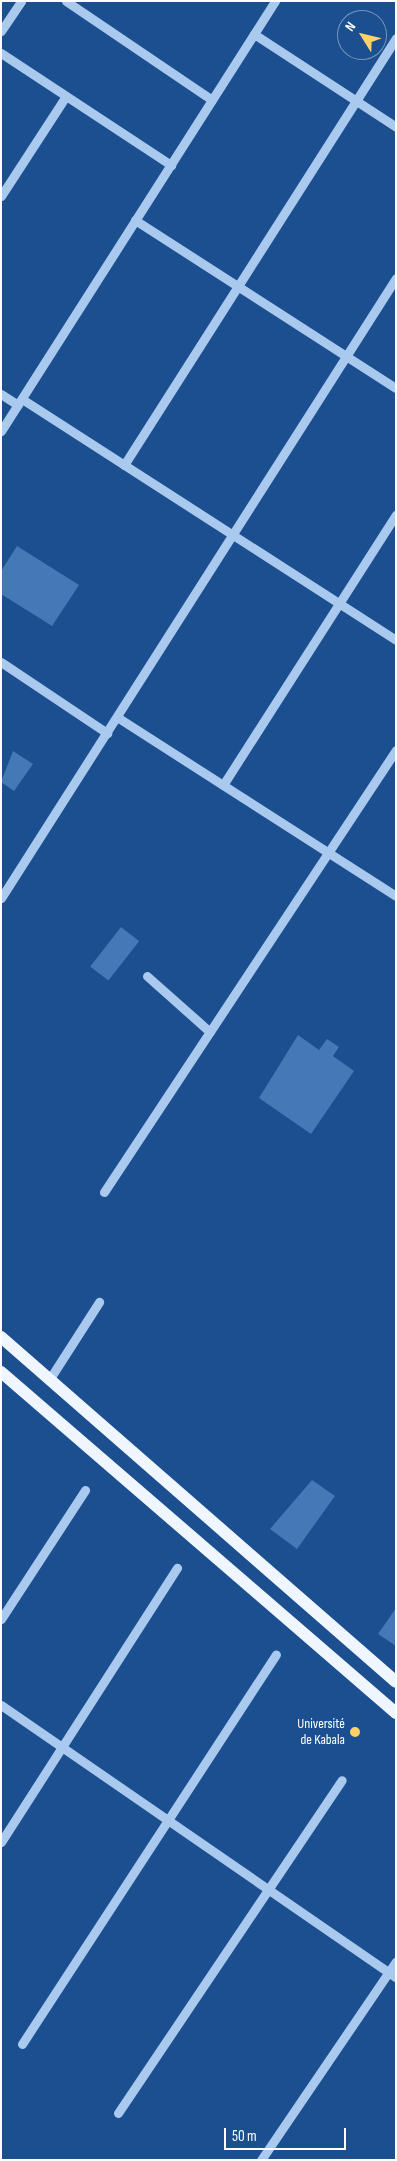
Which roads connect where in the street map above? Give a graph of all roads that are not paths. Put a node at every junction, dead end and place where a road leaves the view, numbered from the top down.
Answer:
1 (20, 1) edge
2 (66, 1) edge
3 (275, 1) edge
4 (1, 31) edge
5 (254, 34) junction
6 (396, 38) edge
7 (1, 53) edge
8 (66, 96) junction
9 (212, 100) junction
10 (356, 101) junction
11 (396, 127) edge
12 (170, 165) junction
13 (1, 196) edge
14 (136, 220) junction
15 (396, 278) edge
16 (238, 286) junction
17 (347, 356) junction
18 (396, 388) edge
19 (1, 394) edge
20 (20, 402) junction
21 (1, 431) edge
22 (124, 465) junction
23 (396, 515) edge
24 (233, 535) junction
25 (339, 604) junction
26 (396, 640) edge
27 (1, 662) edge
28 (117, 716) junction
29 (106, 733) junction
30 (396, 750) edge
31 (223, 785) junction
32 (329, 853) junction
33 (396, 896) edge
34 (1, 898) edge
35 (147, 976) dead end
36 (210, 1032) junction
37 (104, 1192) dead end
38 (98, 1302) dead end
39 (1, 1337) edge
40 (3, 1378) edge
41 (49, 1380) junction
42 (85, 1490) dead end
43 (177, 1568) dead end
44 (1, 1619) edge
45 (276, 1654) dead end
46 (396, 1682) edge
47 (1, 1705) edge
48 (396, 1713) edge
49 (62, 1747) junction
50 (342, 1780) dead end
51 (168, 1820) junction
52 (1, 1842) edge
53 (268, 1890) junction
54 (396, 1961) edge
55 (392, 1975) edge
56 (22, 2044) dead end
57 (118, 2113) dead end
58 (261, 2160) edge

1 - 4 street
2 - 9 street
3 - 5 street
5 - 9 street
5 - 10 street
6 - 10 street
7 - 8 street
8 - 12 street
8 - 13 street
9 - 12 street
10 - 11 street
10 - 16 street
12 - 14 street
14 - 16 street
14 - 20 street
15 - 17 street
16 - 17 street
16 - 22 street
17 - 18 street
17 - 24 street
19 - 20 street
20 - 21 street
20 - 22 street
22 - 24 street
23 - 25 street
24 - 25 street
24 - 28 street
25 - 26 street
25 - 31 street
27 - 29 street
28 - 29 street
28 - 31 street
29 - 34 street
30 - 32 street
31 - 32 street
32 - 33 street
32 - 36 street
35 - 36 street
36 - 37 street
38 - 41 street
39 - 41 main road
40 - 48 main road
41 - 46 main road
42 - 44 street
43 - 49 street
45 - 51 street
47 - 49 street
49 - 51 street
49 - 52 street
50 - 53 street
51 - 53 street
51 - 56 street
53 - 55 street
53 - 57 street
54 - 55 street
55 - 58 street

